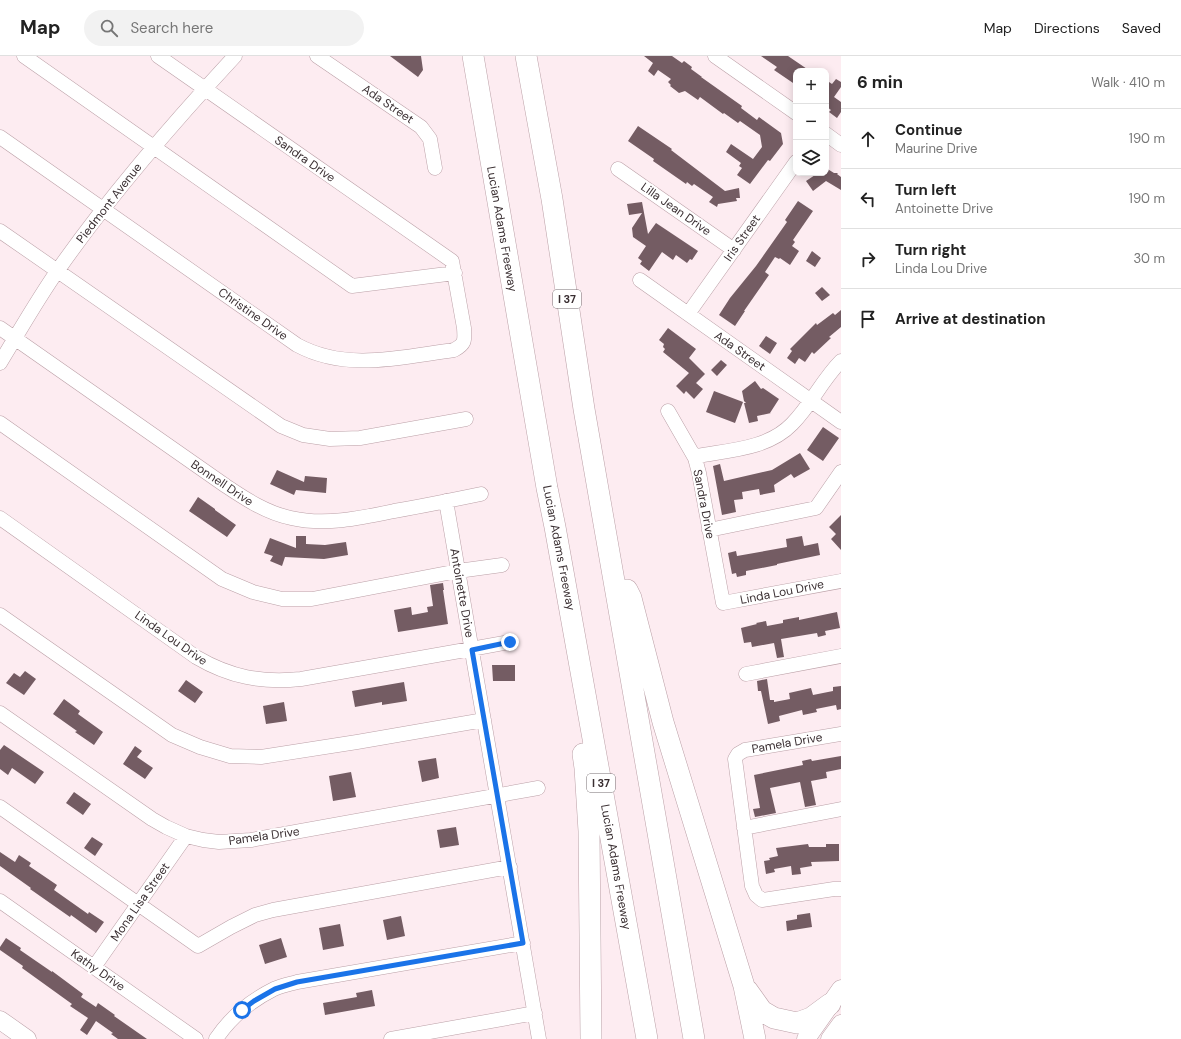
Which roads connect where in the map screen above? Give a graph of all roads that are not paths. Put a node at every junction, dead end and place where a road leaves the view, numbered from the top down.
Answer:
1 (24, 56) edge
2 (158, 56) edge
3 (235, 56) edge
4 (317, 56) edge
5 (468, 56) edge
6 (473, 56) edge
7 (526, 56) edge
8 (715, 56) edge
9 (205, 89) junction
10 (478, 89) junction
11 (793, 111) edge
12 (829, 136) edge
13 (0, 137) edge
14 (841, 145) edge
15 (154, 148) junction
16 (793, 166) edge
17 (436, 168) dead end
18 (618, 168) dead end
19 (102, 209) junction
20 (0, 231) edge
21 (734, 250) junction
22 (453, 267) junction
23 (57, 271) junction
24 (640, 280) dead end
25 (688, 314) junction
26 (0, 328) edge
27 (15, 338) junction
28 (841, 361) edge
29 (0, 363) edge
30 (811, 401) junction
31 (668, 412) dead end
32 (466, 419) dead end
33 (841, 422) edge
34 (0, 423) edge
35 (694, 458) junction
36 (841, 472) edge
37 (481, 494) dead end
38 (446, 502) junction
39 (0, 518) edge
40 (555, 527) junction
41 (709, 530) junction
42 (608, 543) junction
43 (502, 565) dead end
44 (458, 571) junction
45 (841, 581) edge
46 (723, 603) joint
47 (0, 615) edge
48 (510, 642) dead end
49 (472, 650) junction
50 (841, 656) edge
51 (746, 674) dead end
52 (0, 713) edge
53 (484, 720) junction
54 (841, 734) edge
55 (538, 788) dead end
56 (497, 796) junction
57 (0, 808) edge
58 (841, 809) edge
59 (744, 828) junction
60 (186, 836) junction
61 (510, 867) junction
62 (841, 889) edge
63 (0, 901) edge
64 (138, 905) junction
65 (523, 943) junction
66 (94, 967) junction
67 (744, 986) junction
68 (836, 997) edge
69 (535, 1014) junction
70 (0, 1020) edge
71 (841, 1024) edge
72 (27, 1039) edge
73 (196, 1039) edge
74 (216, 1039) edge
75 (391, 1039) edge
76 (539, 1039) edge
77 (591, 1039) edge
78 (647, 1039) edge
79 (694, 1039) edge
80 (756, 1039) edge
81 (806, 1039) edge
82 (830, 1039) edge

1 - 15 street
2 - 9 street, Sandra Drive
3 - 9 street, Piedmont Avenue
4 - 17 street, Ada Street
5 - 10 highway
6 - 10 highway, Lucian Adams Freeway / I 37
7 - 42 highway, I 37
8 - 11 street
9 - 15 street, Piedmont Avenue
9 - 22 street, Sandra Drive
10 - 40 highway, Lucian Adams Freeway / I 37
12 - 14 street
13 - 19 street, Christine Drive
15 - 19 street, Piedmont Avenue
15 - 22 street
16 - 21 street, Iris Street
18 - 21 street, Lilla Jean Drive
19 - 22 street, Christine Drive
19 - 23 street, Piedmont Avenue
20 - 23 street
21 - 25 street, Iris Street
23 - 27 street, Piedmont Avenue
23 - 32 street
24 - 25 street, Ada Street
25 - 30 street, Ada Street
26 - 27 street, Bonnell Drive
27 - 29 street, Piedmont Avenue
27 - 38 street, Bonnell Drive
28 - 30 street
30 - 33 street, Ada Street
30 - 35 street
31 - 35 street, Sandra Drive
34 - 44 street
35 - 41 street, Sandra Drive
36 - 41 street
37 - 38 street, Bonnell Drive
38 - 44 street, Antoinette Drive
39 - 49 street, Linda Lou Drive
40 - 77 highway
40 - 78 highway, Lucian Adams Freeway / I 37
41 - 46 street, Sandra Drive
42 - 67 highway
42 - 79 highway, I 37
43 - 44 street
44 - 49 street, Antoinette Drive
45 - 46 street, Linda Lou Drive
47 - 53 street
48 - 49 street, Linda Lou Drive
49 - 53 street, Antoinette Drive
50 - 51 street
52 - 60 street, Pamela Drive
53 - 56 street, Antoinette Drive
54 - 59 street, Pamela Drive
55 - 56 street, Pamela Drive
56 - 60 street, Pamela Drive
56 - 61 street, Antoinette Drive
57 - 64 street
58 - 59 street
59 - 62 street, Pamela Drive
60 - 64 street, Mona Lisa Street
61 - 64 street
61 - 65 street, Antoinette Drive
63 - 66 street, Kathy Drive
64 - 66 street, Mona Lisa Street
65 - 69 street, Antoinette Drive
65 - 74 street
66 - 73 street, Kathy Drive
67 - 68 highway
67 - 80 highway
68 - 81 main road
69 - 75 street
69 - 76 street, Antoinette Drive
70 - 72 main road
71 - 82 main road

